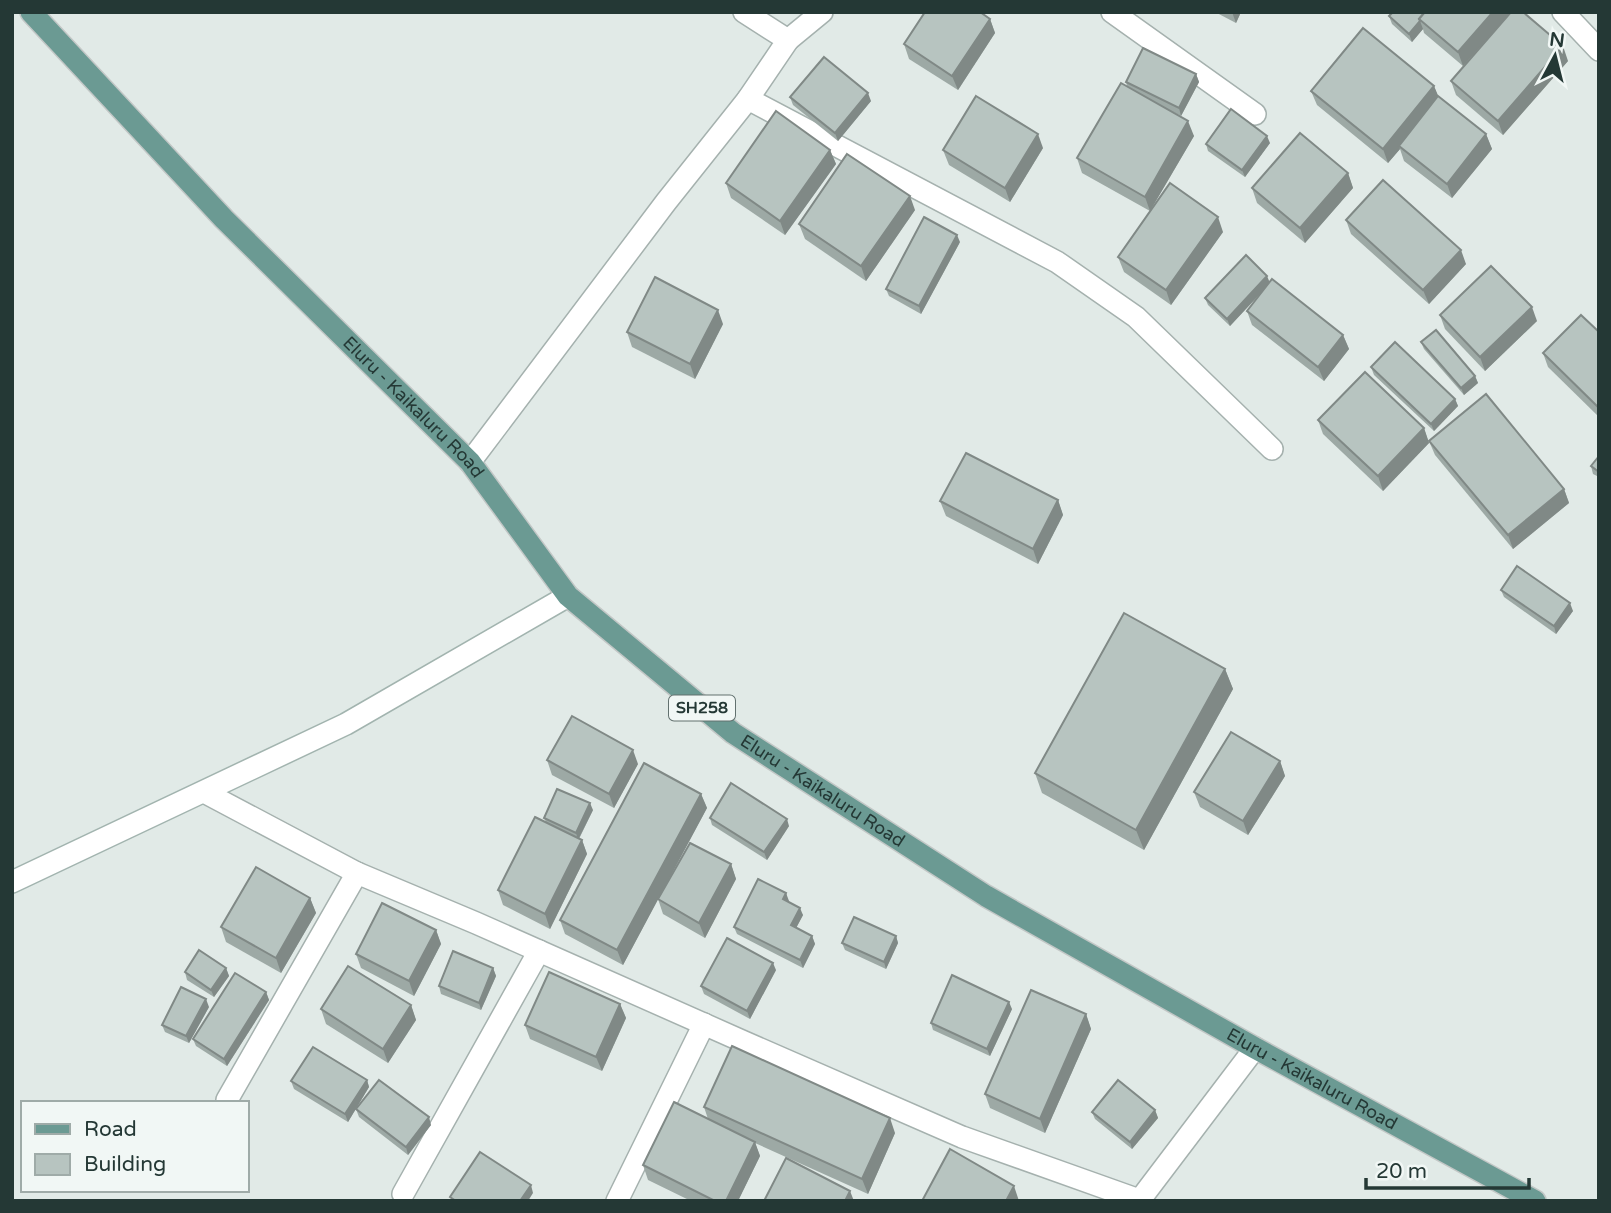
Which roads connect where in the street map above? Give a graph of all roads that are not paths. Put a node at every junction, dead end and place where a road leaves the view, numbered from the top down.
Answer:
1 (32, 12) edge
2 (744, 12) edge
3 (822, 12) edge
4 (1112, 12) edge
5 (1563, 12) edge
6 (788, 40) junction
7 (1599, 50) edge
8 (748, 99) junction
9 (1255, 114) dead end
10 (1272, 449) dead end
11 (470, 462) junction
12 (568, 596) junction
13 (204, 792) junction
14 (357, 873) junction
15 (12, 882) edge
16 (538, 951) junction
17 (704, 1024) junction
18 (1255, 1048) junction
19 (227, 1100) dead end
20 (403, 1194) dead end
21 (1139, 1200) edge
22 (617, 1201) edge
23 (1535, 1201) edge

1 - 11 main road, Eluru - Kaikaluru Road / SH258
2 - 6 street
3 - 6 street
4 - 9 street
5 - 7 street
6 - 8 street
8 - 10 street
8 - 11 street
11 - 12 main road, Eluru - Kaikaluru Road / SH258
12 - 13 street
12 - 18 main road, Eluru - Kaikaluru Road / SH258
13 - 14 street
13 - 15 street
14 - 16 street
14 - 19 street
16 - 17 street
16 - 20 street
17 - 21 street
17 - 22 street
18 - 21 street
18 - 23 main road, Eluru - Kaikaluru Road / SH258

